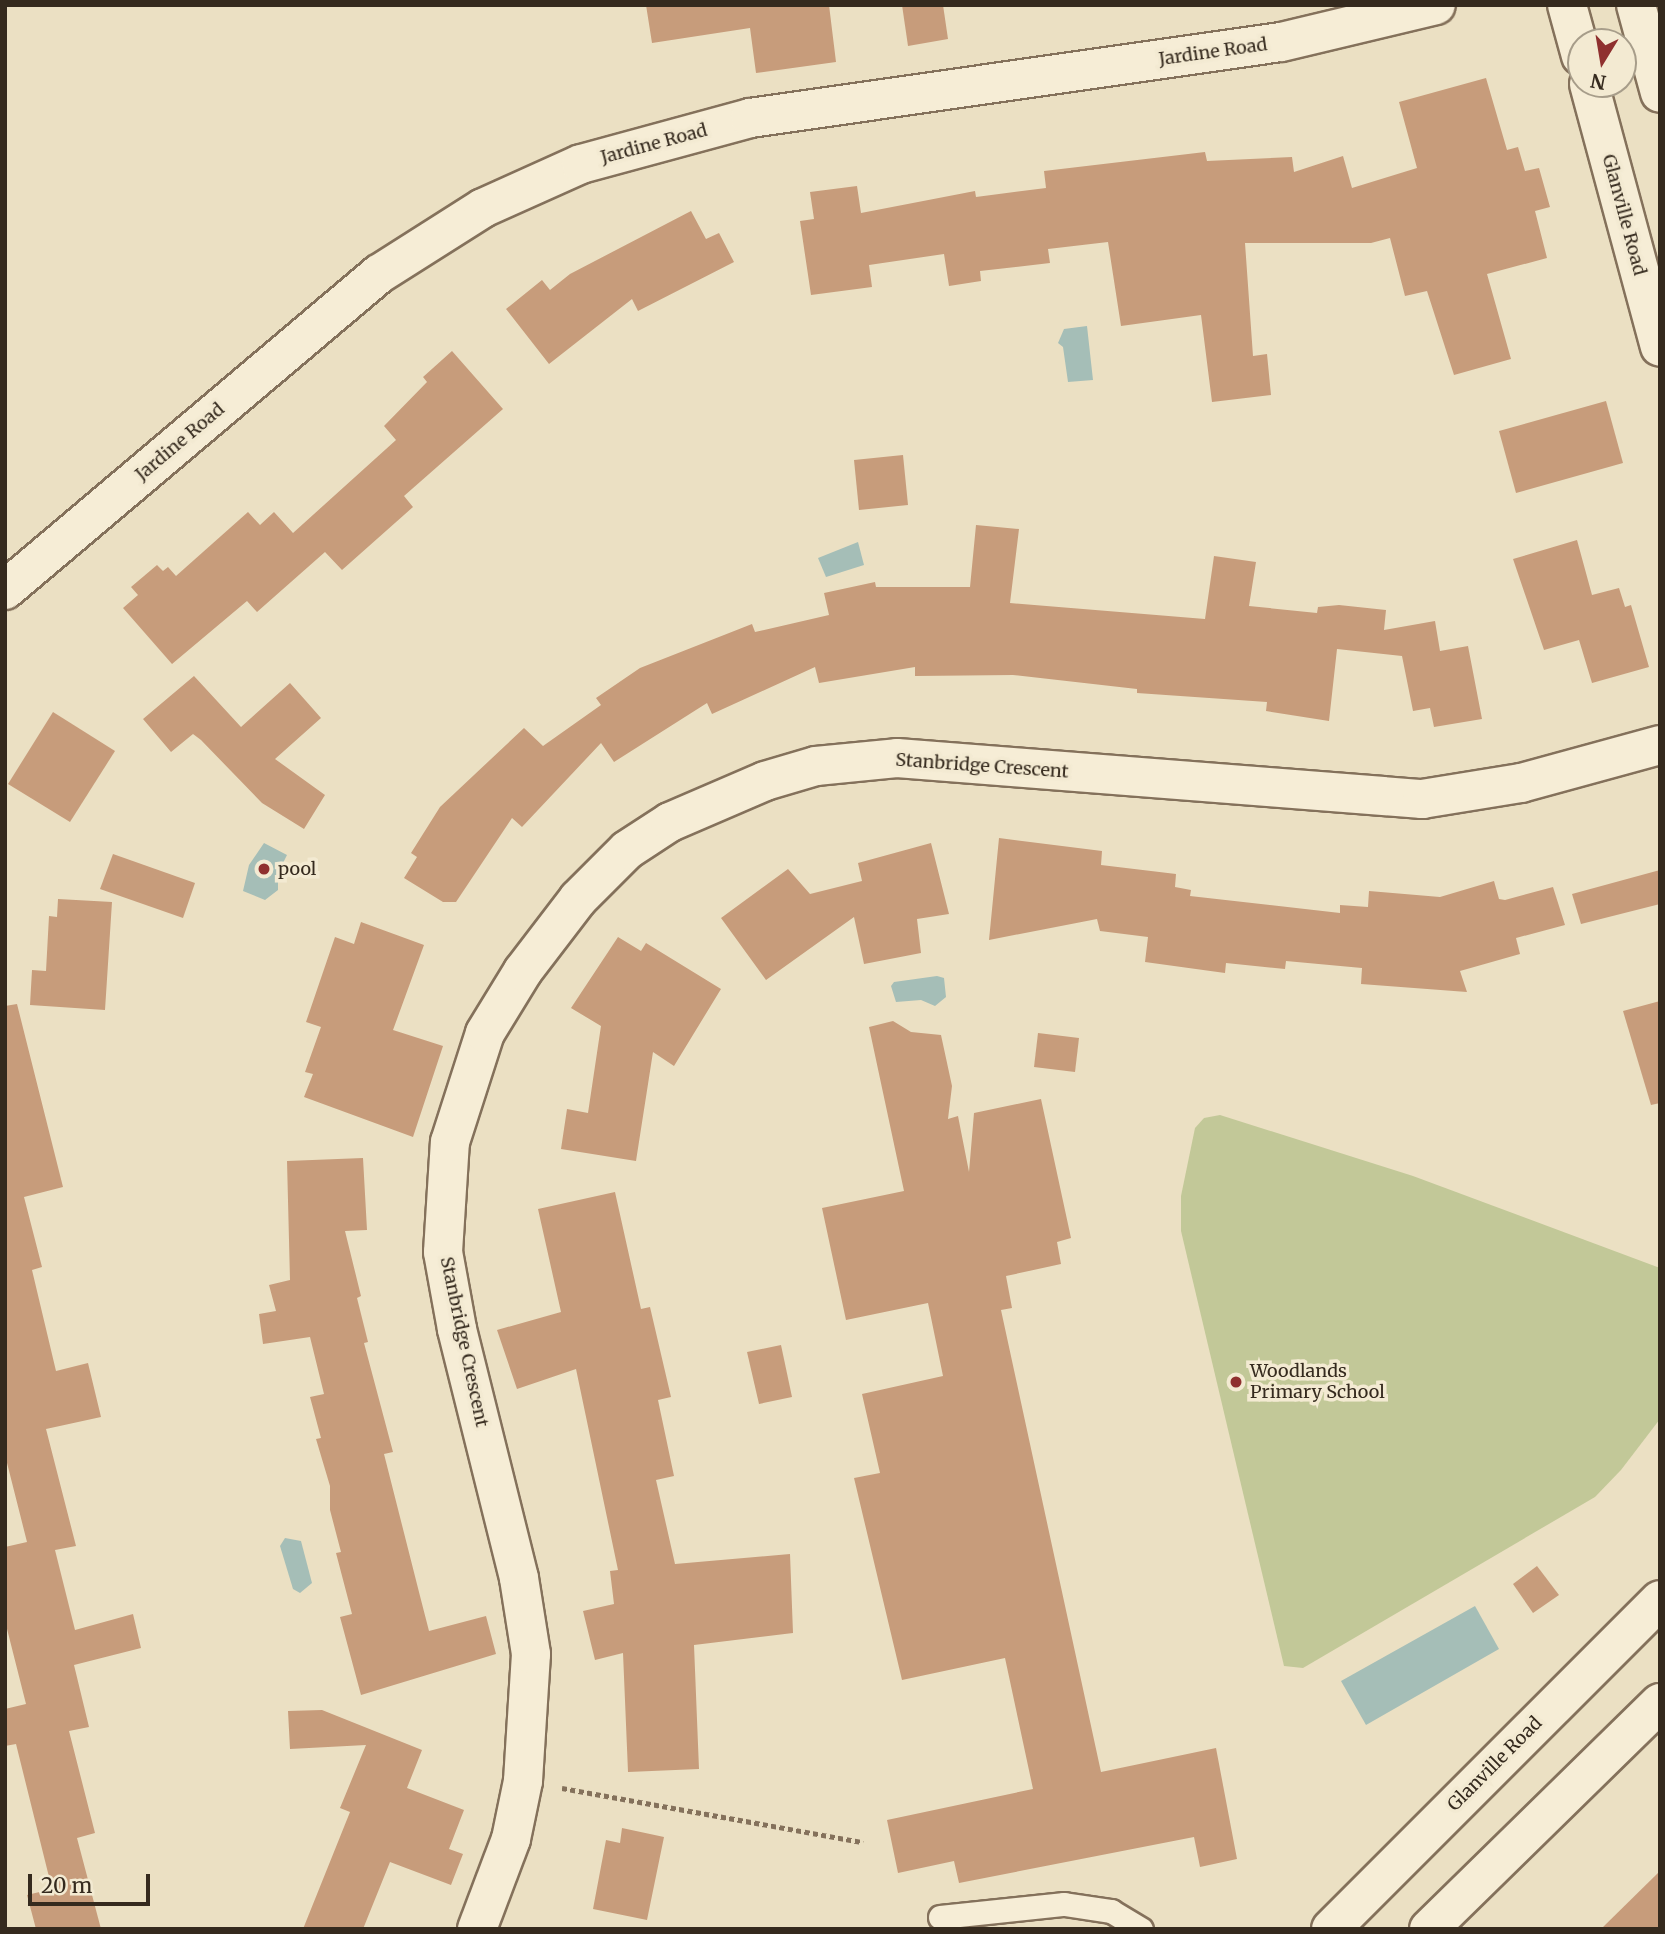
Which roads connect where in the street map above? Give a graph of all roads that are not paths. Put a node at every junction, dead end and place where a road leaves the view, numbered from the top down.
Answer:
1 (1436, 5) edge
2 (1567, 5) edge
3 (1636, 5) edge
4 (1573, 28) edge
5 (1660, 93) edge
6 (1592, 98) edge
7 (1660, 347) edge
8 (5, 590) edge
9 (1660, 745) edge
10 (1660, 1600) edge
11 (1660, 1703) edge
12 (940, 1917) dead end
13 (477, 1929) edge
14 (1141, 1929) edge
15 (1331, 1929) edge
16 (1429, 1929) edge

1 - 8 street, Jardine Road
2 - 4 street
3 - 5 street
6 - 7 street, Glanville Road
9 - 13 street, Stanbridge Crescent
10 - 15 street, Glanville Road
11 - 16 street
12 - 14 lane

